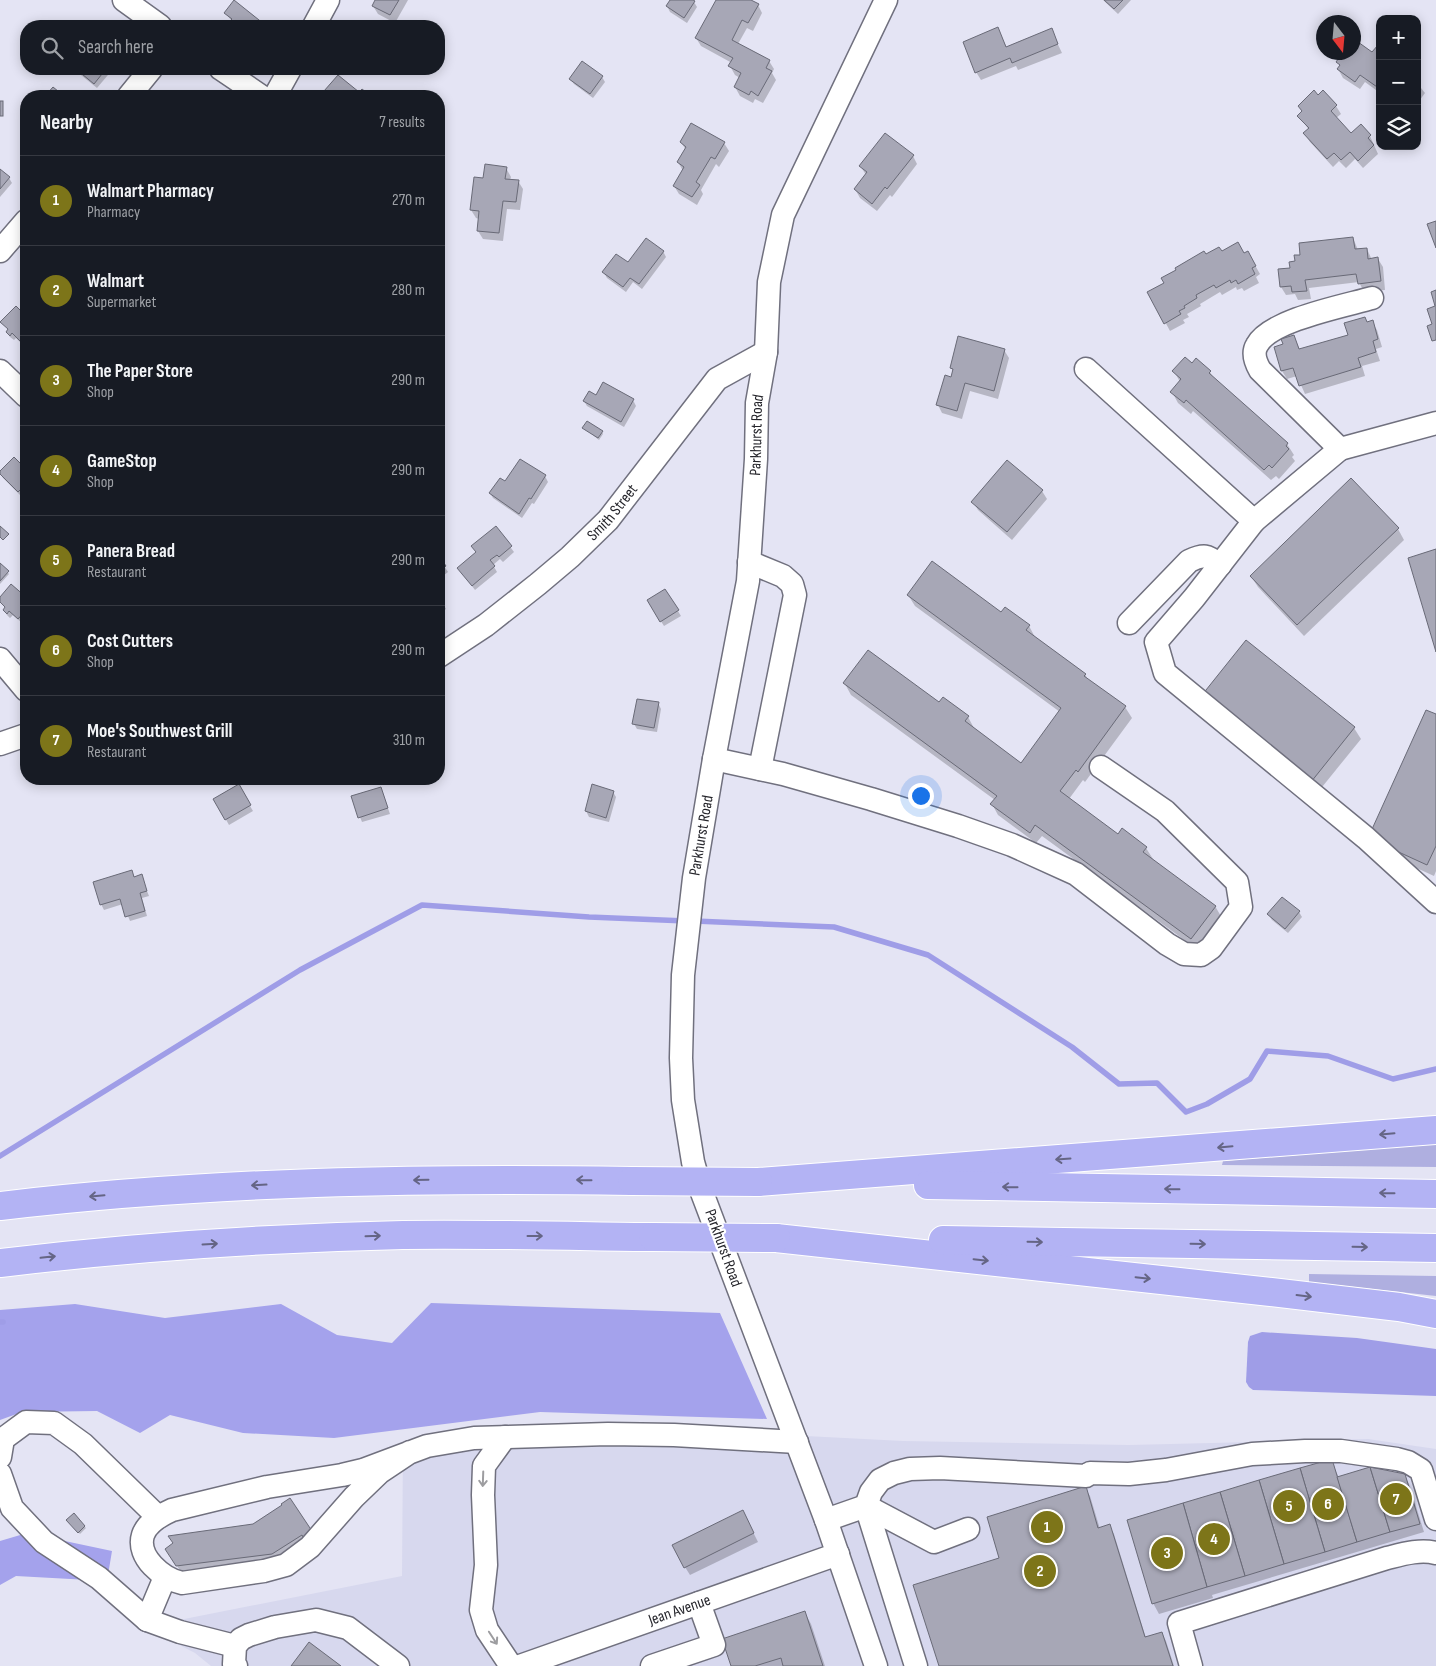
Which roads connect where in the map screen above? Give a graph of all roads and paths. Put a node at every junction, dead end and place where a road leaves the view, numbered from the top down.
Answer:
1 (124, 0) edge
2 (328, 0) edge
3 (886, 0) edge
4 (152, 20) edge
5 (317, 20) edge
6 (147, 75) edge
7 (230, 75) edge
8 (287, 75) edge
9 (134, 90) edge
10 (253, 90) edge
11 (278, 90) edge
12 (20, 228) edge
13 (0, 251) edge
14 (1372, 298) dead end
15 (766, 352) junction
16 (1086, 369) dead end
17 (0, 371) edge
18 (20, 390) edge
19 (1436, 423) edge
20 (1340, 449) junction
21 (1254, 521) junction
22 (749, 562) junction
23 (1220, 565) junction
24 (1129, 623) dead end
25 (445, 652) edge
26 (0, 659) edge
27 (20, 683) edge
28 (20, 737) edge
29 (0, 744) edge
30 (714, 759) junction
31 (1101, 767) dead end
32 (760, 769) junction
33 (1436, 902) edge
34 (1436, 1130) edge
35 (758, 1182) junction
36 (1436, 1194) edge
37 (0, 1206) edge
38 (776, 1238) junction
39 (1436, 1248) edge
40 (0, 1263) edge
41 (1436, 1314) edge
42 (505, 1437) junction
43 (798, 1442) junction
44 (410, 1452) junction
45 (0, 1457) edge
46 (0, 1474) edge
47 (866, 1506) junction
48 (158, 1517) junction
49 (1436, 1519) edge
50 (826, 1520) junction
51 (968, 1529) dead end
52 (1436, 1553) edge
53 (838, 1554) junction
54 (165, 1577) junction
55 (699, 1603) junction
56 (147, 1620) junction
57 (236, 1656) edge
58 (564, 1659) edge
59 (871, 1665) edge
60 (398, 1666) edge
61 (511, 1666) edge
62 (520, 1666) edge
63 (652, 1666) edge
64 (916, 1666) edge
65 (1191, 1666) edge

1 - 4 street
2 - 5 street
3 - 15 street, Parkhurst Road
6 - 9 street
7 - 10 street
8 - 11 street
12 - 13 street
14 - 20 street
15 - 22 street, Parkhurst Road
15 - 25 street, Smith Street
16 - 21 street
17 - 18 street
19 - 20 street
20 - 21 street
21 - 23 street
22 - 30 street, Parkhurst Road
22 - 32 street
23 - 24 street
23 - 33 street
26 - 27 street
28 - 29 street
30 - 32 street
30 - 43 street, Parkhurst Road
31 - 32 street
34 -> 35 highway
36 -> 35 highway
35 -> 37 highway, bridge
38 -> 39 highway
40 -> 38 highway, bridge
38 -> 41 highway
42 - 43 street
42 - 44 street
42 -> 61 street
43 - 50 street, Parkhurst Road
44 - 48 street
44 - 54 street
45 - 48 street
46 - 56 street
47 - 49 street
47 - 50 street
47 - 51 street
47 - 64 street
48 - 54 street
50 - 53 street, Parkhurst Road
52 - 65 street
53 - 55 street, Jean Avenue
53 - 59 street, Parkhurst Road
54 - 56 street
55 - 58 street, Jean Avenue
55 - 63 street
56 - 57 street
57 - 60 street
58 - 62 street, Jean Avenue

